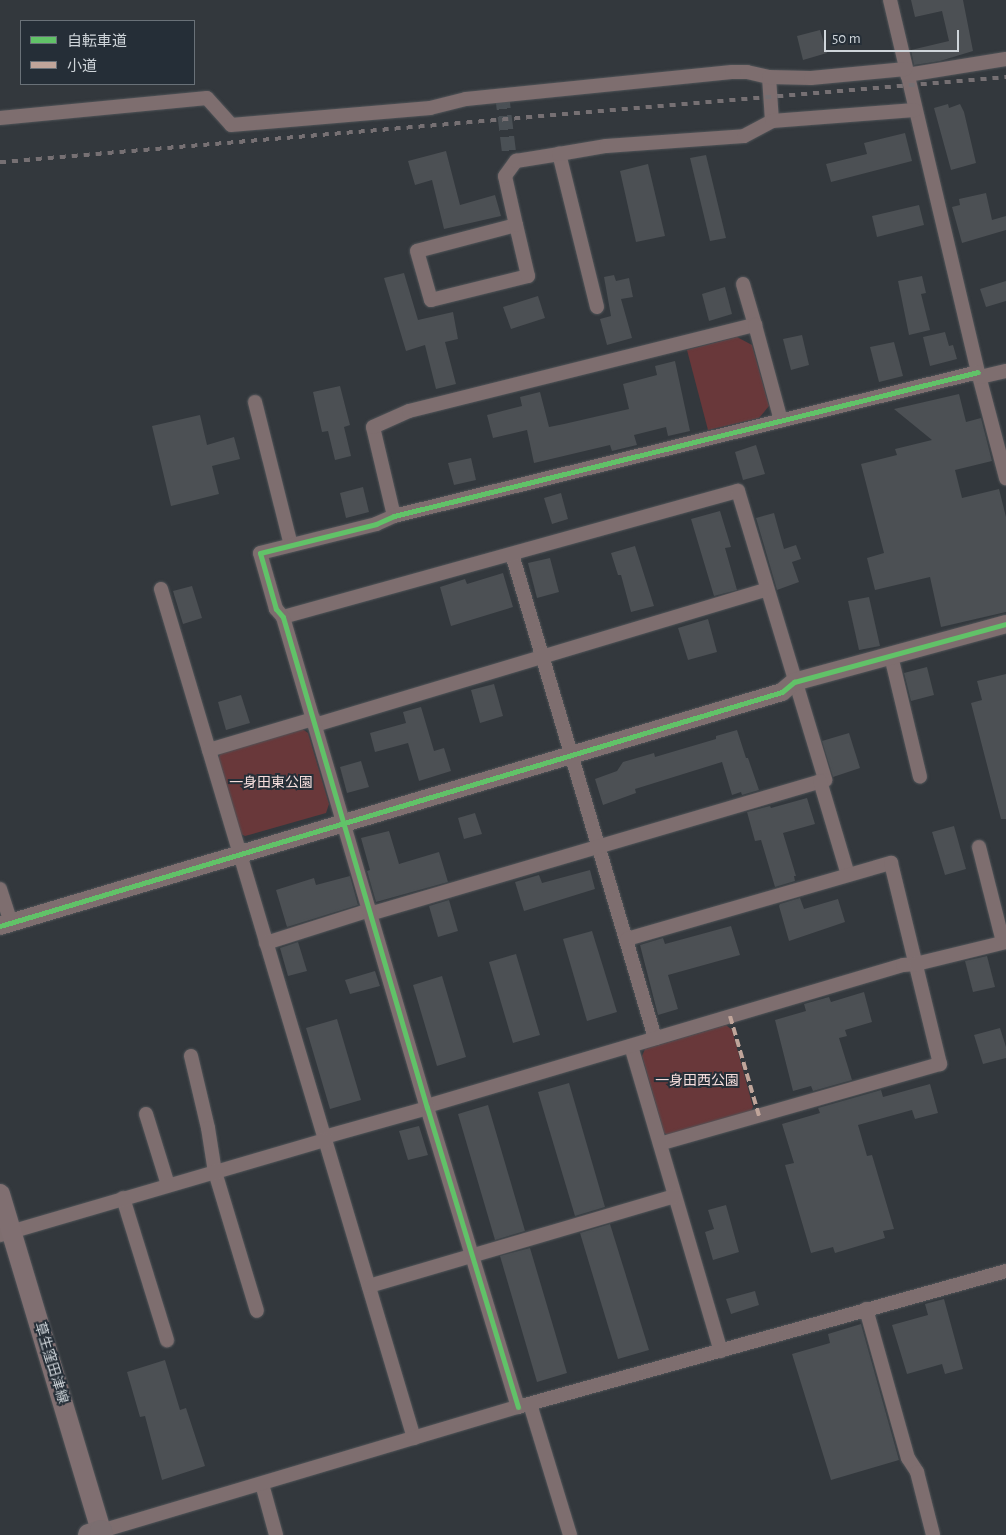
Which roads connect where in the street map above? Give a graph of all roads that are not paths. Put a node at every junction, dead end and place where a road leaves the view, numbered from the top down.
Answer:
1 (890, 0) edge
2 (1006, 59) edge
3 (906, 72) junction
4 (769, 77) junction
5 (915, 110) junction
6 (0, 118) edge
7 (772, 121) junction
8 (559, 154) junction
9 (516, 225) junction
10 (743, 284) dead end
11 (597, 307) dead end
12 (755, 325) junction
13 (1006, 371) edge
14 (979, 375) junction
15 (255, 402) dead end
16 (781, 421) junction
17 (1006, 478) edge
18 (394, 516) junction
19 (292, 545) junction
20 (512, 554) junction
21 (161, 589) dead end
22 (766, 590) junction
23 (283, 617) junction
24 (1006, 624) edge
25 (891, 656) junction
26 (542, 657) junction
27 (794, 682) junction
28 (314, 722) junction
29 (209, 750) junction
30 (571, 755) junction
31 (920, 777) dead end
32 (820, 781) junction
33 (344, 823) junction
34 (598, 846) junction
35 (979, 847) dead end
36 (240, 854) junction
37 (848, 875) junction
38 (0, 889) edge
39 (371, 912) junction
40 (6, 924) edge
41 (626, 939) junction
42 (1005, 942) edge
43 (266, 943) junction
44 (916, 964) junction
45 (655, 1038) junction
46 (631, 1046) junction
47 (191, 1056) dead end
48 (427, 1107) junction
49 (146, 1114) dead end
50 (325, 1138) junction
51 (660, 1144) junction
52 (215, 1172) junction
53 (168, 1185) junction
54 (0, 1194) edge
55 (674, 1196) junction
56 (123, 1198) junction
57 (6, 1234) edge
58 (473, 1255) junction
59 (1006, 1271) edge
60 (369, 1286) junction
61 (866, 1309) junction
62 (257, 1312) dead end
63 (167, 1340) dead end
64 (720, 1351) junction
65 (524, 1406) junction
66 (414, 1438) junction
67 (262, 1484) junction
68 (97, 1534) edge
69 (276, 1535) edge
70 (570, 1535) edge
71 (933, 1535) edge

1 - 3 street
2 - 3 street
3 - 4 street
3 - 5 street
4 - 6 street
4 - 7 street
5 - 7 street
5 - 14 street
7 - 8 street
8 - 9 street
8 - 11 street
9 - 9 street
10 - 12 street
12 - 16 street
12 - 18 street
13 - 14 street
14 - 16 street
14 - 17 street
15 - 19 street
16 - 18 street
18 - 19 street
19 - 23 street
20 - 22 street
20 - 23 street
20 - 26 street
21 - 29 street
22 - 26 street
22 - 27 street
23 - 28 street
24 - 25 street
25 - 27 street
25 - 31 street
26 - 28 street
26 - 30 street
27 - 30 street
27 - 32 street
28 - 29 street
28 - 33 street
29 - 36 street
30 - 33 street
30 - 34 street
32 - 34 street
32 - 37 street
33 - 36 street
33 - 39 street
34 - 39 street
34 - 41 street
35 - 42 street
36 - 40 street
36 - 43 street
37 - 41 street
37 - 44 street
38 - 40 street
39 - 43 street
39 - 48 street
41 - 45 street
42 - 44 street
43 - 50 street
44 - 45 street
44 - 51 street
45 - 46 street
46 - 48 street
46 - 51 street
47 - 52 street
48 - 50 street
48 - 58 street
49 - 53 street
50 - 52 street
50 - 60 street
51 - 55 street
52 - 53 street
52 - 62 street
53 - 56 street
54 - 57 main road, 草生窪田津線
55 - 58 street
55 - 64 street
56 - 57 street
56 - 63 street
57 - 68 main road, 草生窪田津線
58 - 60 street
58 - 65 street
59 - 61 street
60 - 66 street
61 - 64 street
61 - 71 street
64 - 65 street
65 - 66 street
65 - 70 street
66 - 67 street
67 - 68 street
67 - 69 street

